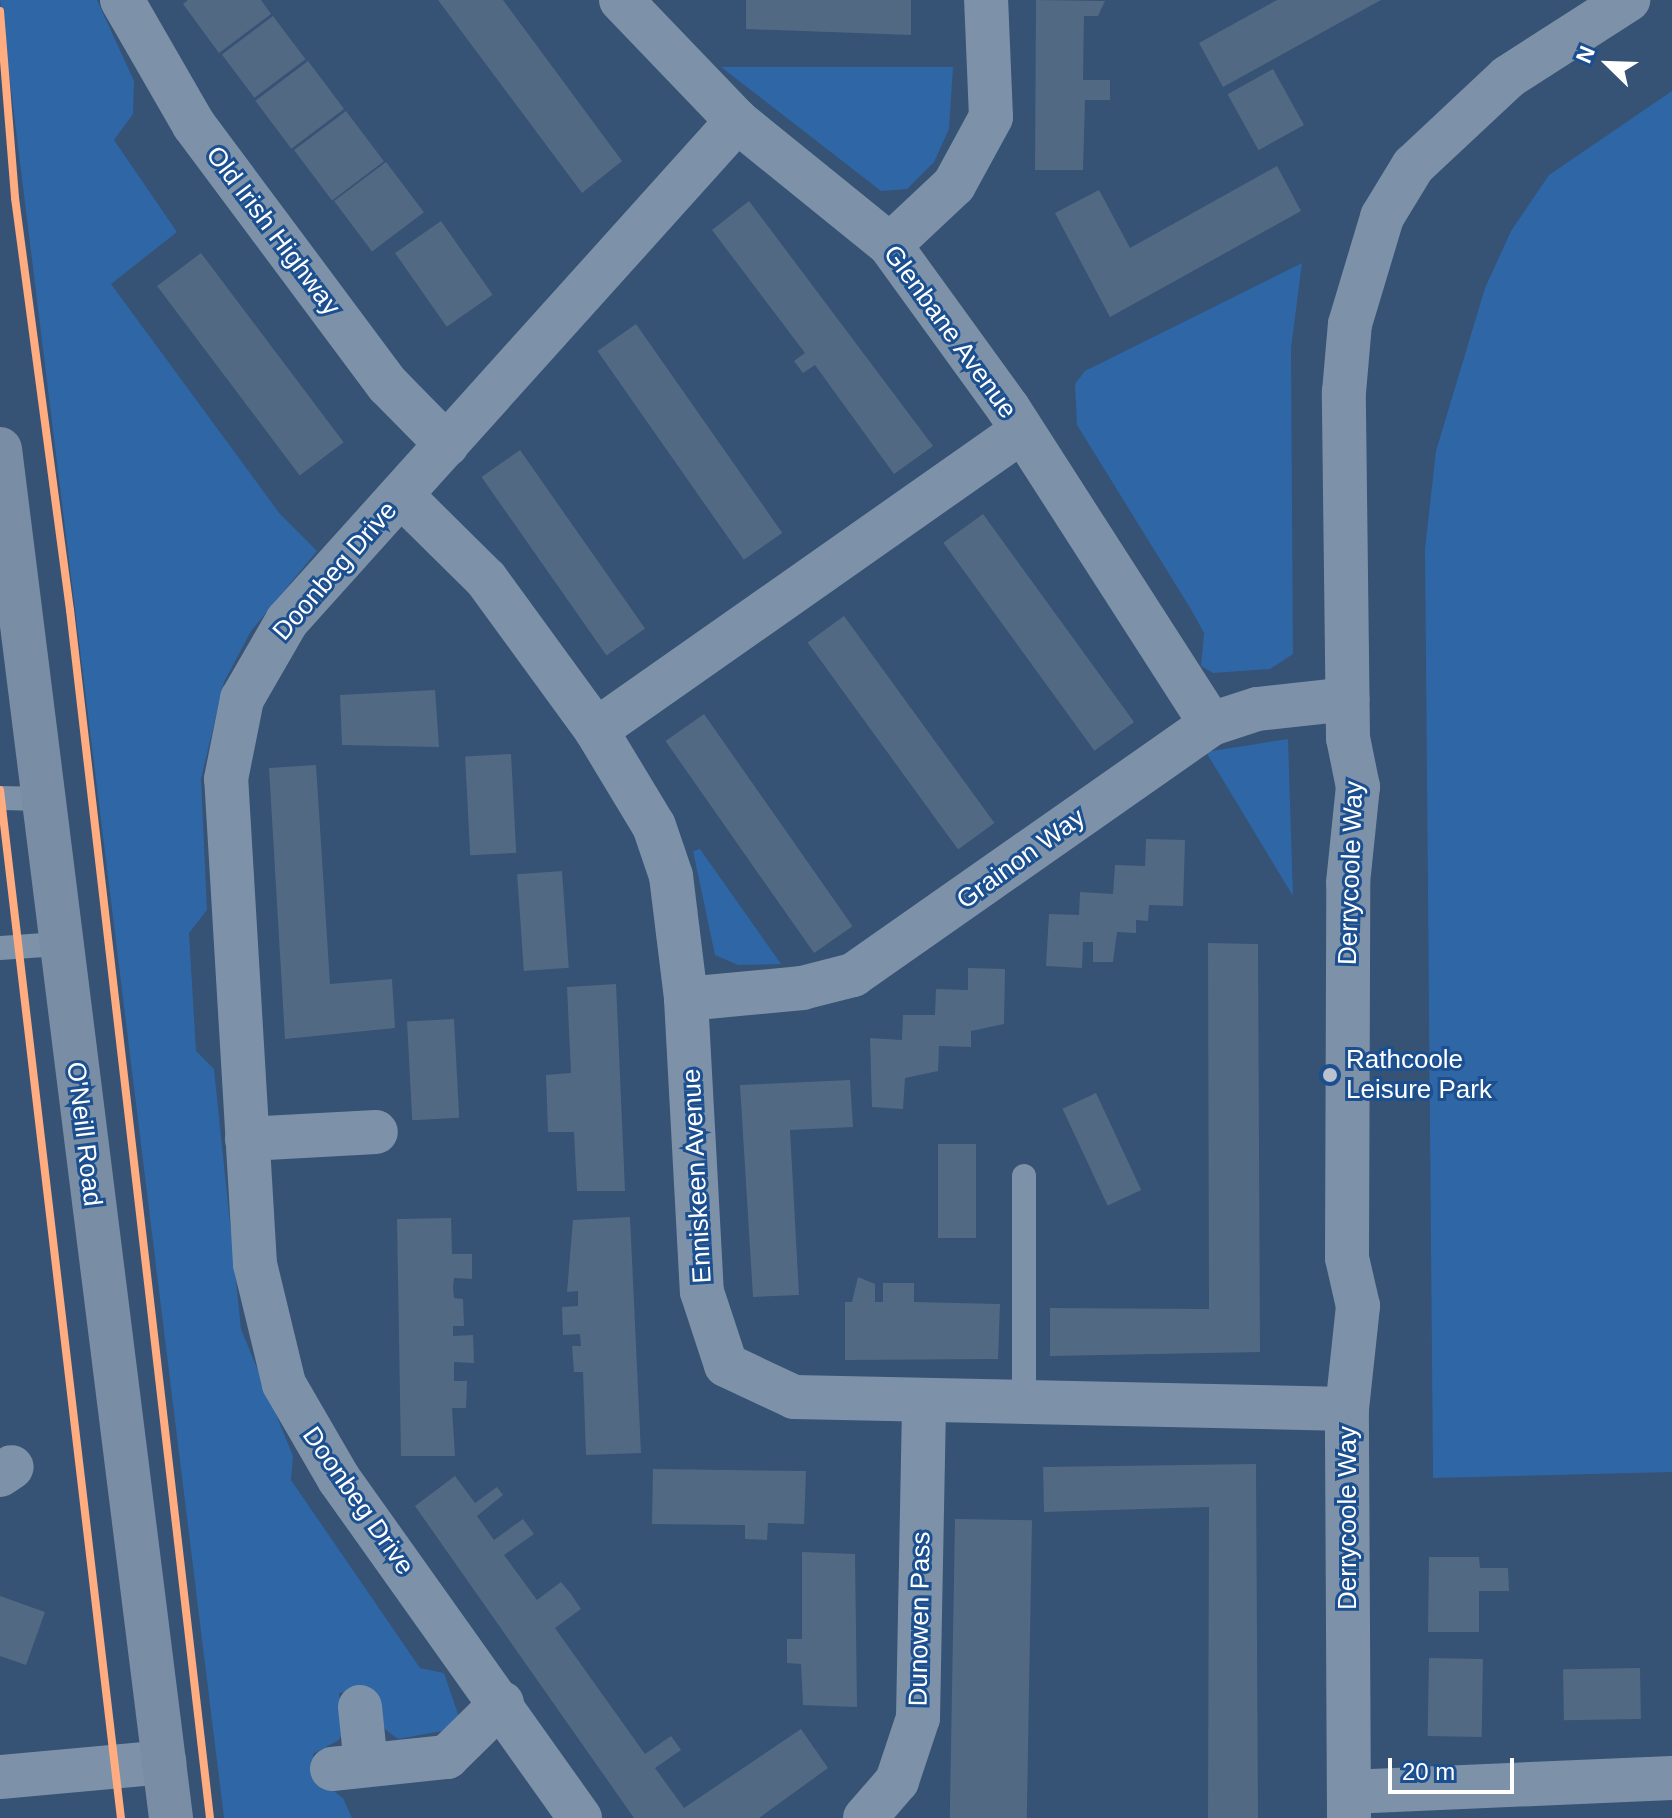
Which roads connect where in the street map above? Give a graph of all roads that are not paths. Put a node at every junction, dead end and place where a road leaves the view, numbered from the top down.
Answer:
1 (122, 0) edge
2 (621, 0) edge
3 (986, 0) edge
4 (1628, 0) edge
5 (737, 121) junction
6 (890, 245) junction
7 (1022, 431) junction
8 (447, 445) junction
9 (0, 450) edge
10 (401, 495) junction
11 (1347, 699) junction
12 (1211, 724) junction
13 (596, 730) junction
14 (0, 798) edge
15 (45, 799) junction
16 (59, 944) junction
17 (0, 949) edge
18 (686, 999) junction
19 (376, 1132) dead end
20 (247, 1139) junction
21 (1024, 1176) dead end
22 (924, 1405) junction
23 (1024, 1406) junction
24 (1347, 1409) junction
25 (502, 1703) junction
26 (360, 1707) dead end
27 (164, 1762) junction
28 (0, 1777) edge
29 (1672, 1778) edge
30 (1494, 1802) edge
31 (1349, 1805) edge
32 (171, 1818) edge
33 (580, 1818) edge
34 (865, 1818) edge

1 - 8 street, Old Irish Highway
2 - 5 street, Glenbane Avenue
3 - 6 street
4 - 11 street, Derrycoole Way
5 - 6 street, Glenbane Avenue
5 - 8 street, Doonbeg Drive
6 - 7 street, Glenbane Avenue
7 - 12 street, Glenbane Avenue
7 - 13 street
8 - 10 street, Doonbeg Drive
9 - 15 main road, O'Neill Road
10 - 13 street, Enniskeen Avenue
10 - 20 street, Doonbeg Drive
11 - 12 street, Grainon Way
11 - 24 street, Derrycoole Way
12 - 18 street, Grainon Way
13 - 18 street, Enniskeen Avenue
14 - 15 lane
15 - 16 main road, O'Neill Road
16 - 17 lane
16 - 27 main road, O'Neill Road
18 - 22 street, Enniskeen Avenue
19 - 20 street
20 - 25 street, Doonbeg Drive
21 - 23 lane
22 - 23 street, Enniskeen Avenue
22 - 34 street, Dunowen Pass
23 - 24 street, Enniskeen Avenue
24 - 31 street, Derrycoole Way
25 - 26 street
25 - 33 street, Doonbeg Drive
27 - 28 street
27 - 32 main road, O'Neill Road
29 - 30 street
30 - 31 street

